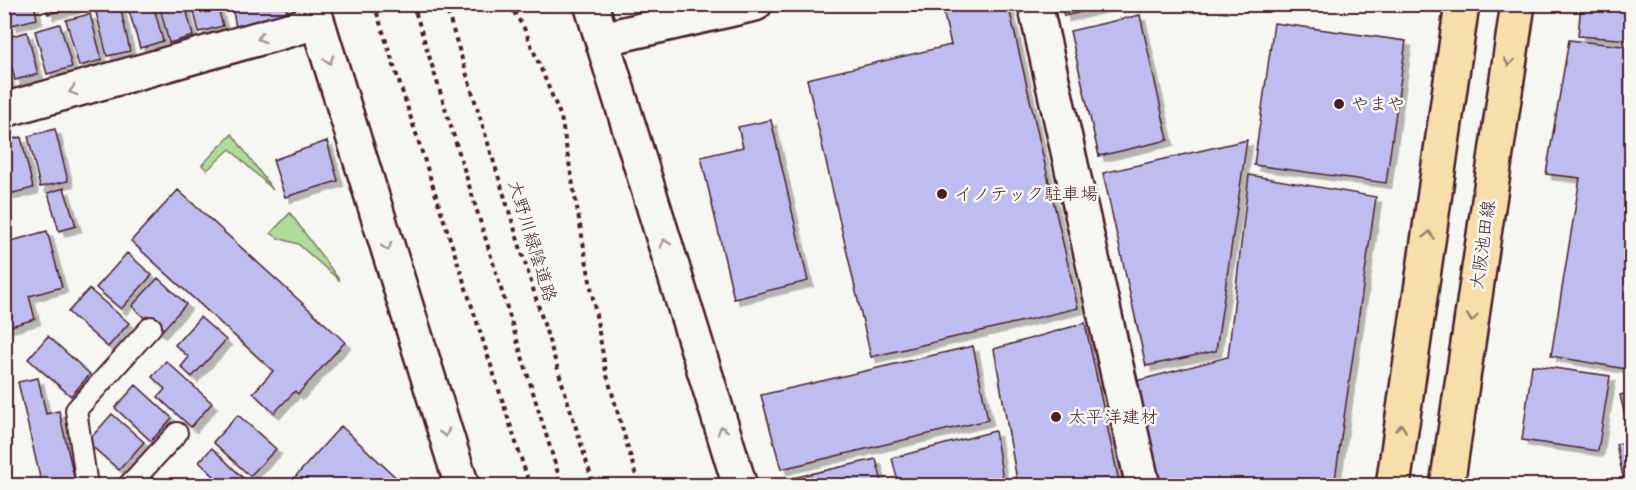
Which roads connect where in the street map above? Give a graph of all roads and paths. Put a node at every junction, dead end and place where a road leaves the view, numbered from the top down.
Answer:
1 (374, 4) edge
2 (414, 4) edge
3 (445, 4) edge
4 (509, 4) edge
5 (591, 4) edge
6 (756, 4) edge
7 (1035, 4) edge
8 (1462, 4) edge
9 (1518, 4) edge
10 (314, 13) edge
11 (602, 39) junction
12 (4, 110) edge
13 (151, 327) dead end
14 (177, 433) dead end
15 (87, 486) edge
16 (128, 486) edge
17 (462, 486) edge
18 (530, 486) edge
19 (562, 486) edge
20 (594, 486) edge
21 (639, 486) edge
22 (740, 486) edge
23 (1143, 486) edge
24 (1393, 486) edge
25 (1447, 486) edge

1 - 18 path
2 - 19 path
3 - 20 path, 大野川緑陰道路
4 - 21 path
5 - 11 street
6 - 11 street
7 - 23 street
24 -> 8 main road
9 -> 25 main road, 大阪池田線
10 -> 12 street
10 -> 17 street
22 -> 11 street
13 - 15 lane
14 - 16 lane

